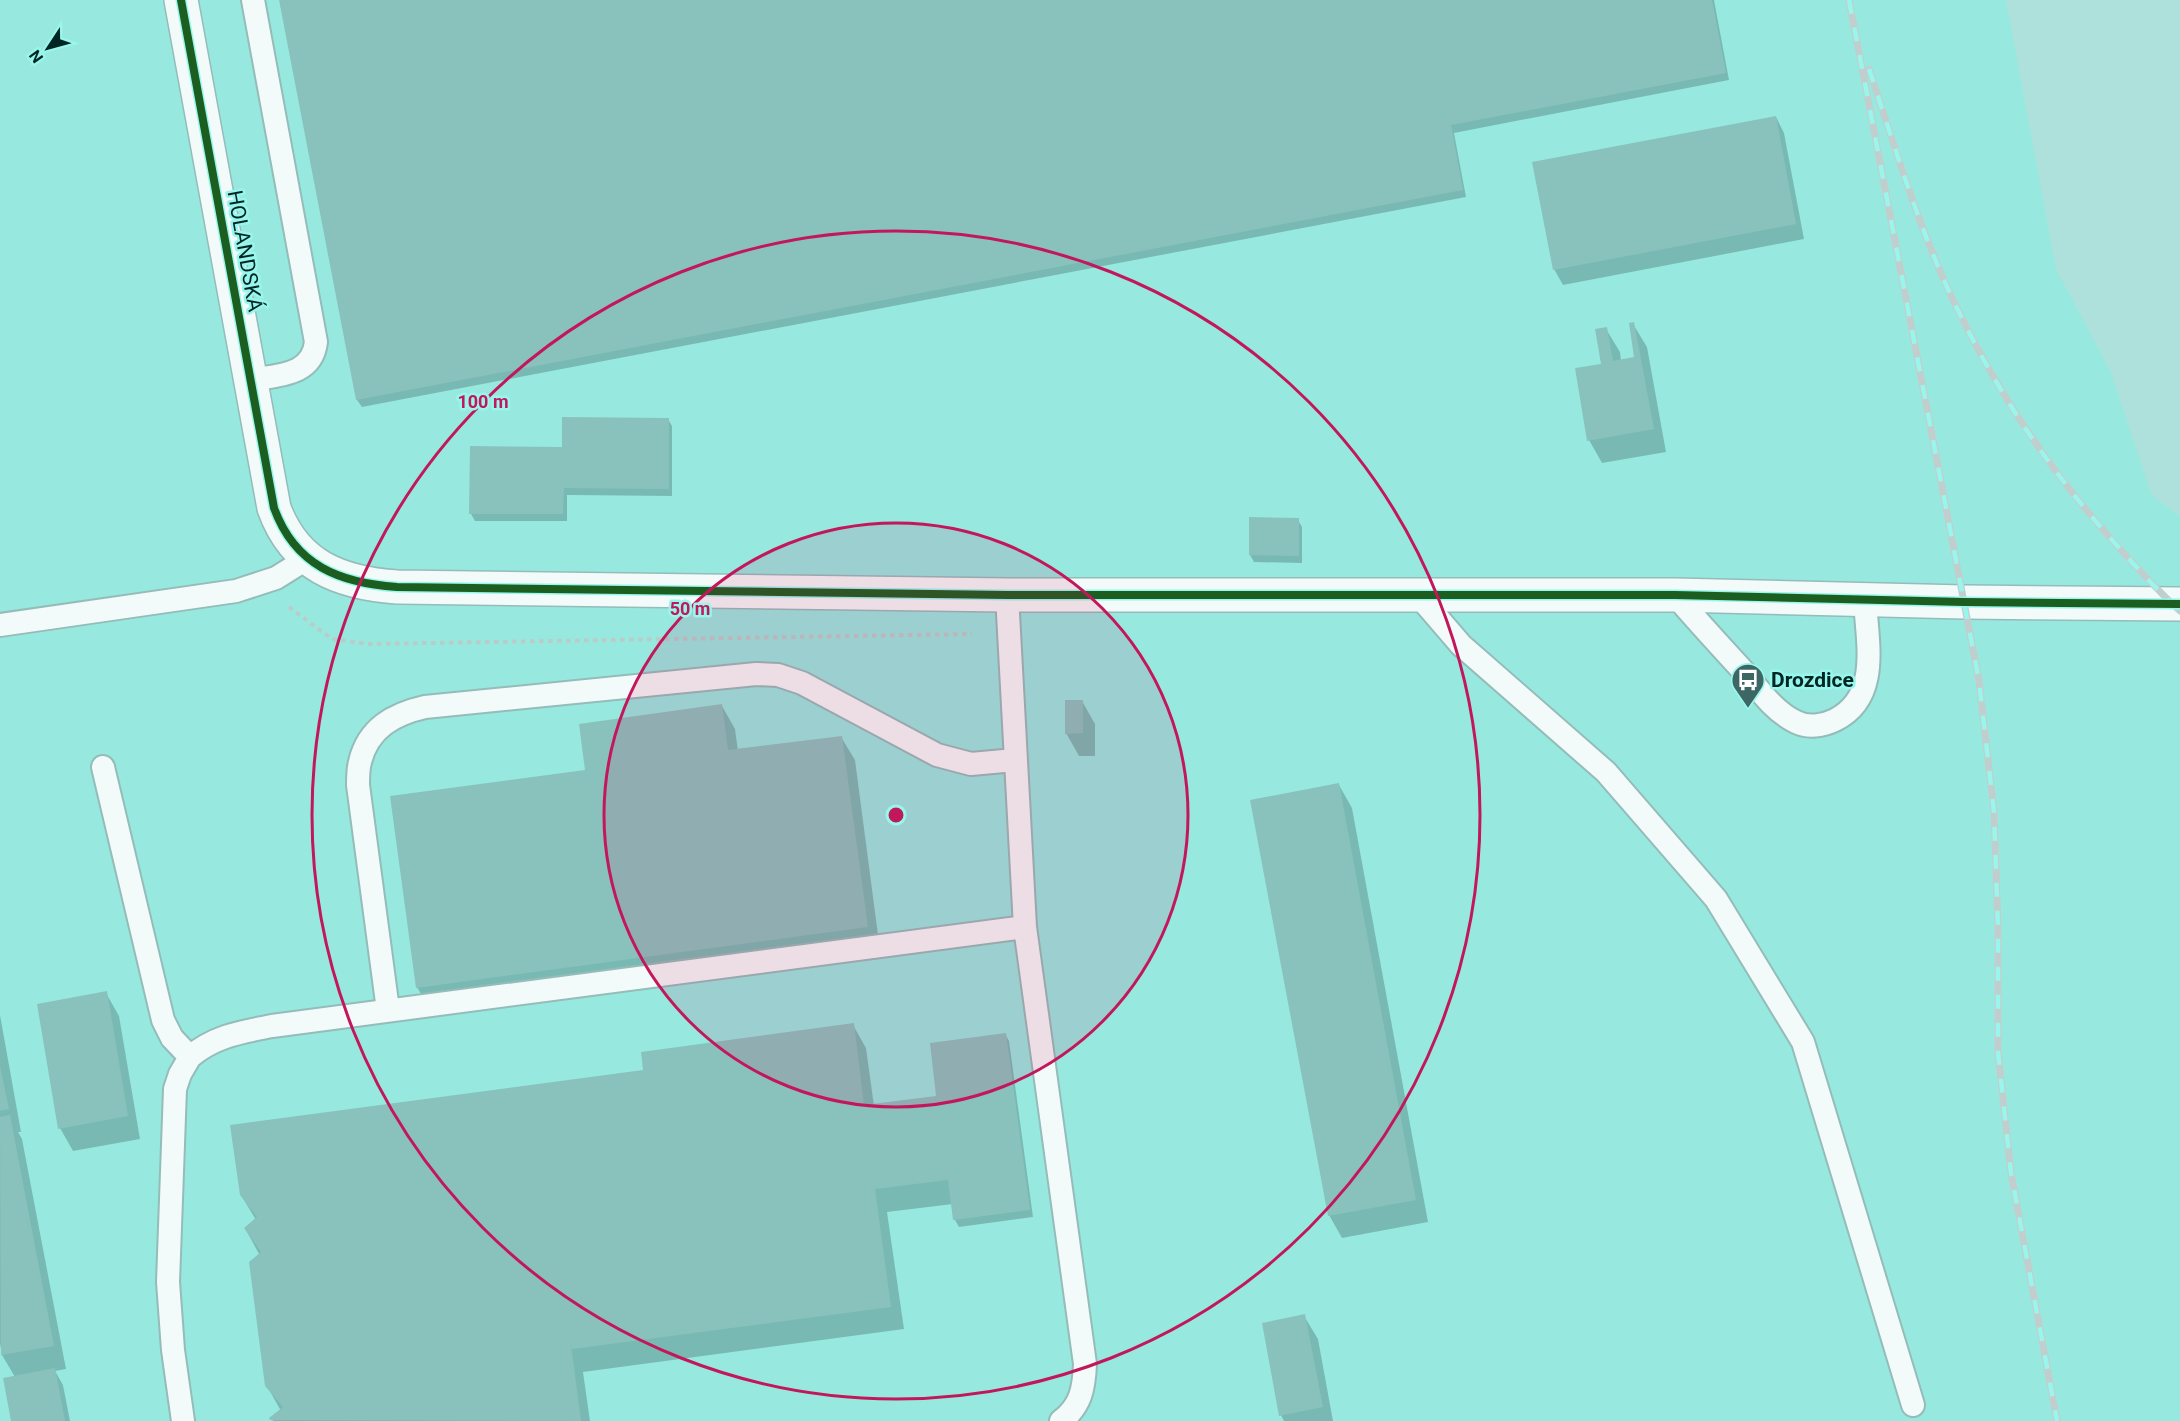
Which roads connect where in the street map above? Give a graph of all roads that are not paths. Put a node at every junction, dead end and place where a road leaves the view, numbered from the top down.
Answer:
1 (181, 0) edge
2 (253, 0) edge
3 (251, 380) junction
4 (308, 558) junction
5 (1007, 595) junction
6 (1418, 595) junction
7 (1675, 595) junction
8 (1865, 600) junction
9 (2180, 604) edge
10 (0, 625) edge
11 (1015, 760) junction
12 (104, 767) dead end
13 (1025, 927) junction
14 (388, 1010) junction
15 (190, 1058) junction
16 (1913, 1406) dead end
17 (183, 1421) edge
18 (1061, 1421) edge

1 - 3 street, HOLANDSKÁ
2 - 3 lane
3 - 4 street, HOLANDSKÁ
4 - 5 street, HOLANDSKÁ
4 - 10 lane
5 - 6 street, HOLANDSKÁ
5 - 11 lane
6 - 7 street, HOLANDSKÁ
6 - 16 lane
7 - 8 street, HOLANDSKÁ
7 - 8 lane
8 - 9 street, HOLANDSKÁ
11 - 13 lane
11 - 14 lane
12 - 15 lane
13 - 14 lane
13 - 18 lane
14 - 15 lane
15 - 17 lane

